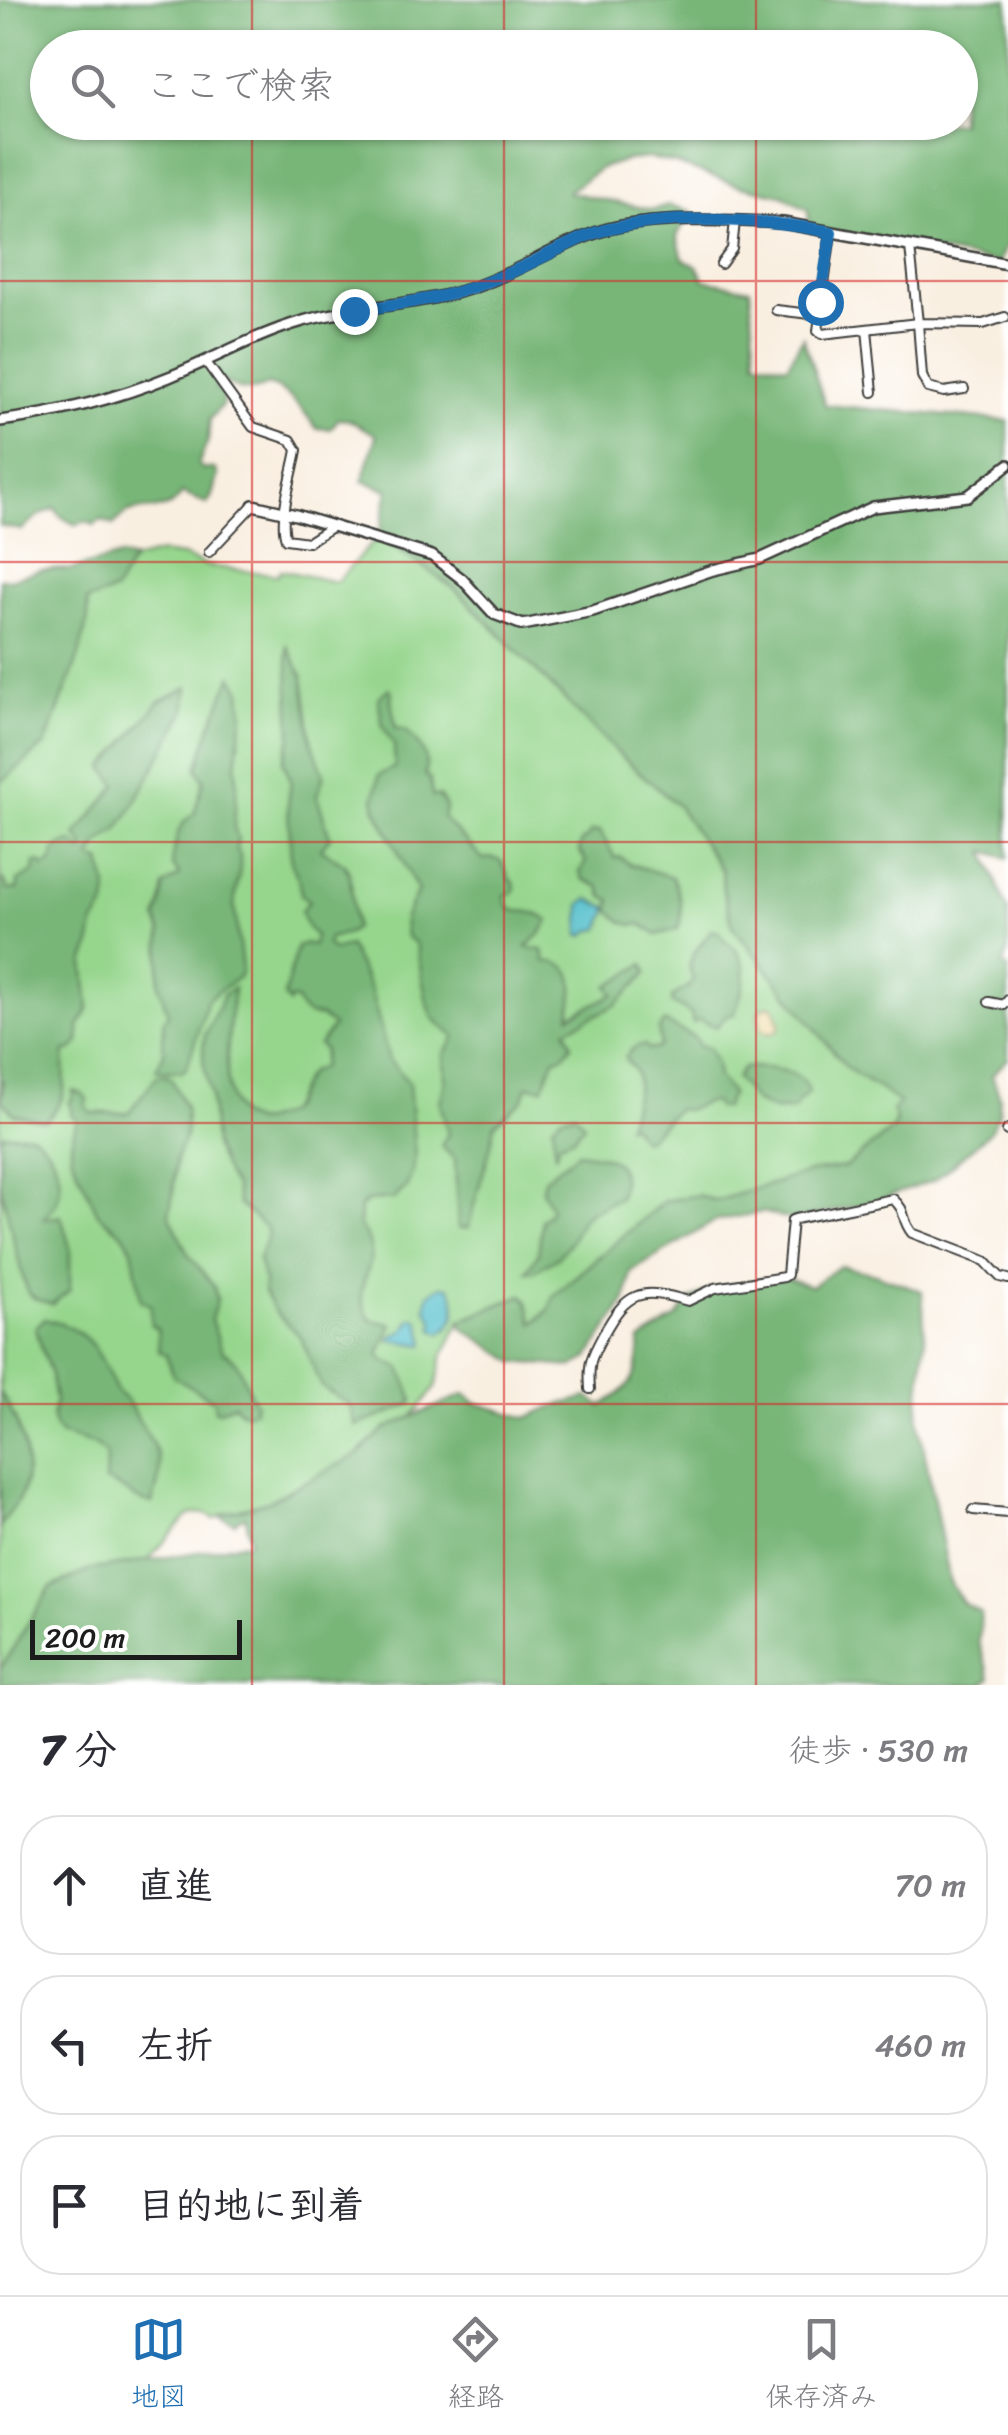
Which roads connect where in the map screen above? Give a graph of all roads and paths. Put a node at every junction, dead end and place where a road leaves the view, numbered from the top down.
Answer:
1 (735, 221) junction
2 (831, 232) junction
3 (910, 246) junction
4 (721, 264) dead end
5 (1008, 264) edge
6 (776, 310) dead end
7 (819, 315) junction
8 (1006, 317) dead end
9 (918, 323) junction
10 (867, 329) junction
11 (206, 362) junction
12 (964, 389) dead end
13 (873, 392) dead end
14 (0, 421) edge
15 (1008, 465) edge
16 (253, 505) joint
17 (283, 512) junction
18 (334, 526) junction
19 (209, 552) dead end
20 (1008, 1000) edge
21 (990, 1002) dead end
22 (1008, 1279) edge
23 (590, 1388) dead end
24 (974, 1510) dead end
25 (1008, 1513) edge

1 - 2 street
1 - 4 street
1 - 11 street
2 - 3 street
2 - 7 street
3 - 5 street
3 - 9 street
6 - 7 street
7 - 10 street
8 - 9 street
9 - 10 street
9 - 12 street
10 - 13 street
11 - 14 street
11 - 17 street
15 - 18 street
16 - 17 street
16 - 19 street
17 - 18 street
17 - 18 street
20 - 21 street
22 - 23 street
24 - 25 street

